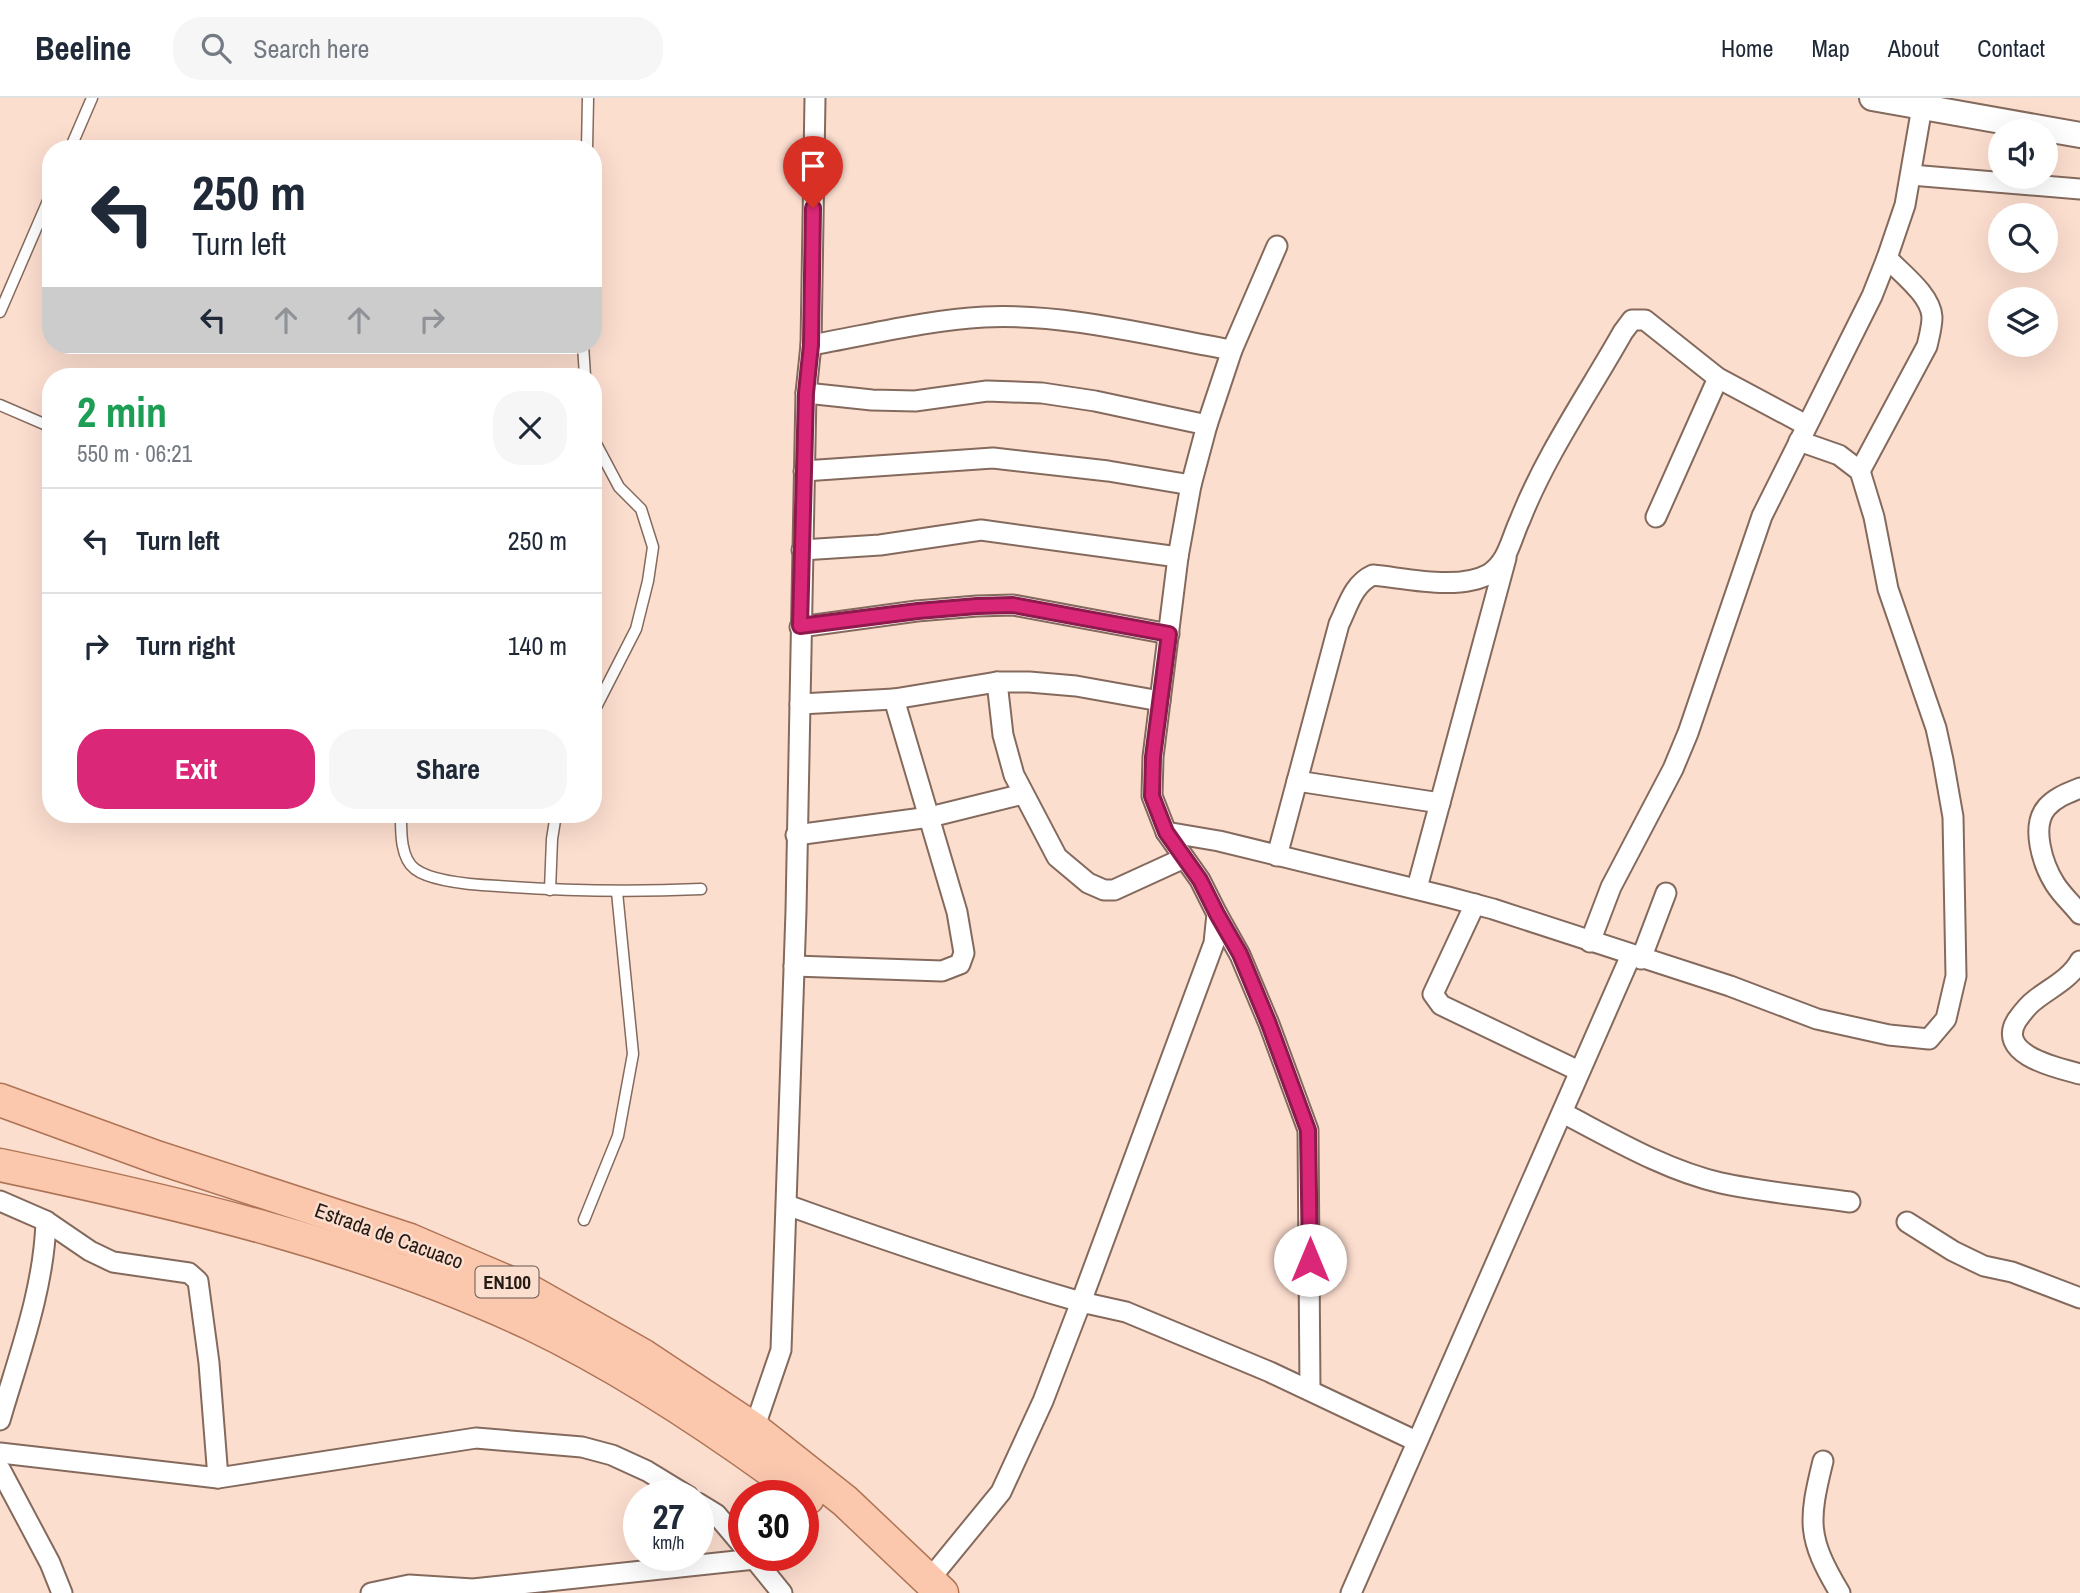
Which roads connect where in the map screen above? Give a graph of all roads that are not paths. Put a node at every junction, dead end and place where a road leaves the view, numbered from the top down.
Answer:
1 (92, 98) edge
2 (587, 98) edge
3 (815, 98) edge
4 (1872, 98) edge
5 (1922, 107) junction
6 (2080, 135) edge
7 (74, 140) edge
8 (587, 140) edge
9 (1912, 176) junction
10 (2080, 189) edge
11 (42, 215) edge
12 (1277, 246) dead end
13 (1887, 258) junction
14 (0, 312) edge
15 (811, 345) junction
16 (1232, 351) junction
17 (1718, 378) junction
18 (806, 393) junction
19 (0, 405) edge
20 (42, 423) edge
21 (1207, 425) junction
22 (1803, 433) junction
23 (602, 455) edge
24 (804, 471) junction
25 (1860, 471) junction
26 (1191, 485) junction
27 (1656, 517) dead end
28 (802, 550) junction
29 (1507, 556) junction
30 (1178, 557) junction
31 (800, 626) junction
32 (1169, 634) junction
33 (997, 682) junction
34 (602, 695) edge
35 (894, 699) junction
36 (1160, 701) junction
37 (800, 704) junction
38 (1297, 781) junction
39 (2080, 788) edge
40 (1023, 794) junction
41 (1440, 803) junction
42 (930, 817) junction
43 (401, 823) edge
44 (555, 823) edge
45 (1166, 832) junction
46 (796, 835) junction
47 (1277, 856) junction
48 (1184, 858) junction
49 (1417, 888) junction
50 (550, 890) junction
51 (701, 890) dead end
52 (617, 892) junction
53 (1666, 893) dead end
54 (1475, 904) junction
55 (1217, 914) junction
56 (2080, 914) edge
57 (1590, 942) junction
58 (1636, 957) junction
59 (2080, 961) edge
60 (794, 966) junction
61 (1579, 1071) junction
62 (2080, 1074) edge
63 (0, 1100) edge
64 (1563, 1113) junction
65 (0, 1165) edge
66 (0, 1202) edge
67 (1850, 1202) dead end
68 (787, 1205) junction
69 (584, 1220) dead end
70 (46, 1221) junction
71 (1907, 1222) dead end
72 (2080, 1298) edge
73 (1081, 1301) junction
74 (1310, 1390) junction
75 (0, 1420) edge
76 (754, 1429) junction
77 (1416, 1441) junction
78 (0, 1453) edge
79 (1823, 1461) dead end
80 (0, 1469) edge
81 (218, 1478) junction
82 (662, 1480) edge
83 (714, 1513) edge
84 (728, 1528) edge
85 (728, 1557) edge
86 (764, 1571) edge
87 (410, 1589) edge
88 (930, 1589) edge
89 (62, 1593) edge
90 (371, 1593) edge
91 (782, 1593) edge
92 (1351, 1593) edge
93 (1840, 1593) edge

1 - 7 lane
2 - 8 lane
3 - 15 street
4 - 5 street
5 - 6 street
5 - 9 street
9 - 10 street
9 - 13 street
11 - 14 lane
12 - 16 street
13 - 22 street
13 - 25 street
15 - 16 street
15 - 18 street
16 - 21 street
17 - 22 street
17 - 27 street
17 - 29 street
18 - 21 street
18 - 24 street
19 - 20 lane
21 - 26 street
22 - 25 street
22 - 57 street
23 - 34 lane
24 - 26 street
24 - 28 street
25 - 58 street
26 - 30 street
28 - 30 street
28 - 31 street
29 - 38 street
29 - 41 street
30 - 32 street
31 - 32 street
31 - 37 street
32 - 36 street
33 - 35 street
33 - 36 street
33 - 40 street
35 - 37 street
35 - 42 street
36 - 45 street
37 - 46 street
38 - 41 street
38 - 47 street
39 - 56 street
40 - 42 street
40 - 48 street
41 - 49 street
42 - 46 street
42 - 60 street
43 - 50 lane
44 - 50 lane
45 - 47 street
45 - 48 street
46 - 60 street
47 - 49 street
48 - 55 street
49 - 54 street
50 - 52 lane
51 - 52 lane
52 - 69 lane
53 - 58 street
54 - 57 street
54 - 61 street
55 - 73 street
55 - 74 street
57 - 58 street
58 - 61 street
59 - 62 street
60 - 68 street
61 - 64 street
63 - 76 main road, Estrada de Cacuaco / EN100
64 - 67 street
64 - 77 street
65 - 88 main road, Estrada de Cacuaco / EN100
66 - 70 street
68 - 73 street
68 - 76 street
70 - 75 street
70 - 81 street
71 - 72 street
73 - 74 street
73 - 88 street
74 - 77 street
76 - 88 main road, Estrada de Cacuaco / EN100
77 - 92 street
78 - 81 street
79 - 93 street
80 - 89 street
81 - 82 street
83 - 84 street
85 - 87 street
86 - 91 street
87 - 90 street

